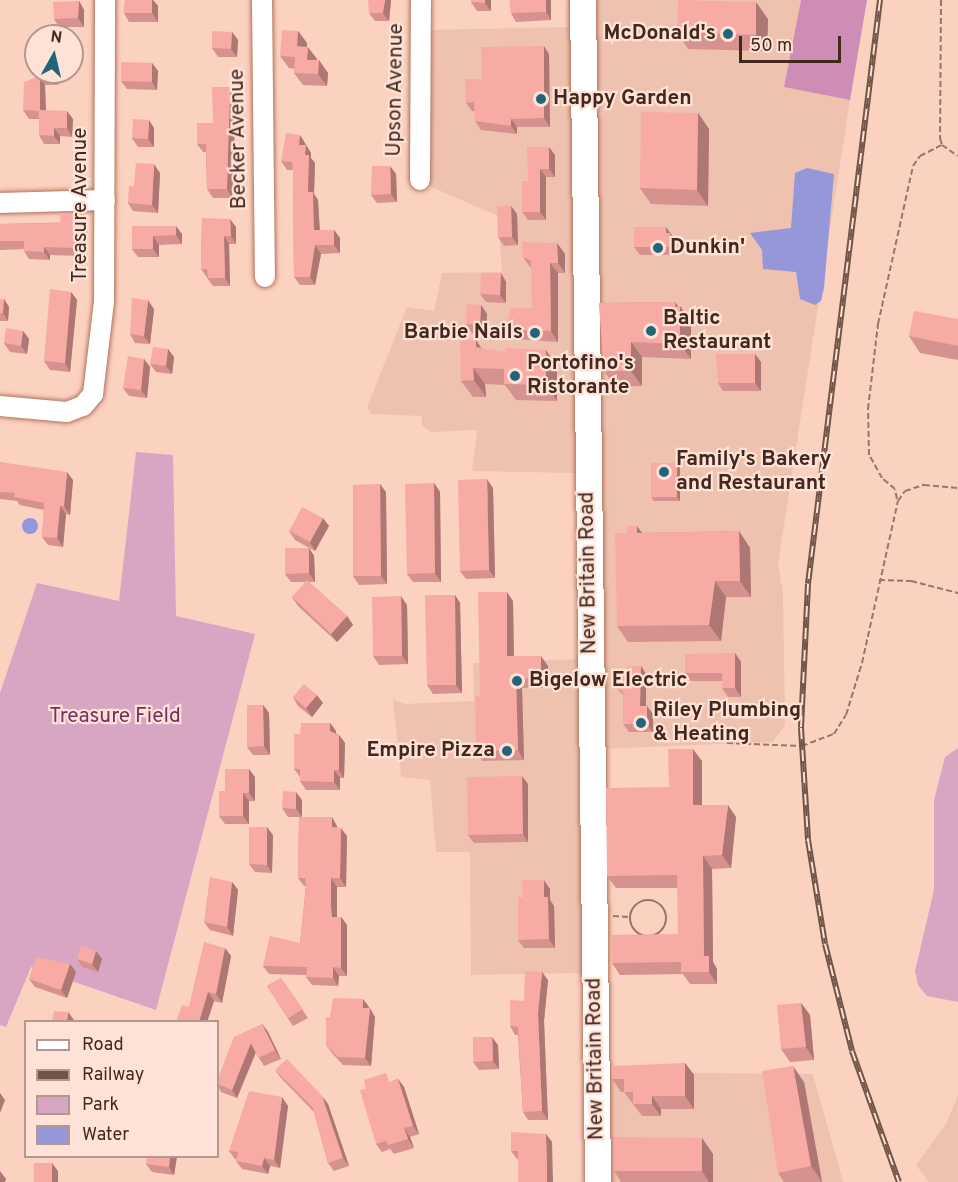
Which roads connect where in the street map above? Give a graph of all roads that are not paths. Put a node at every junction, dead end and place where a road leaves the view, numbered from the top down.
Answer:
1 (105, 0) edge
2 (262, 0) edge
3 (421, 0) edge
4 (583, 0) edge
5 (420, 180) dead end
6 (105, 201) junction
7 (0, 203) edge
8 (265, 277) dead end
9 (0, 406) edge
10 (598, 1182) edge

1 - 6 street, Treasure Avenue
2 - 8 street, Becker Avenue
3 - 5 street, Upson Avenue
4 - 10 main road, New Britain Road
6 - 7 street
6 - 9 street, Treasure Avenue

